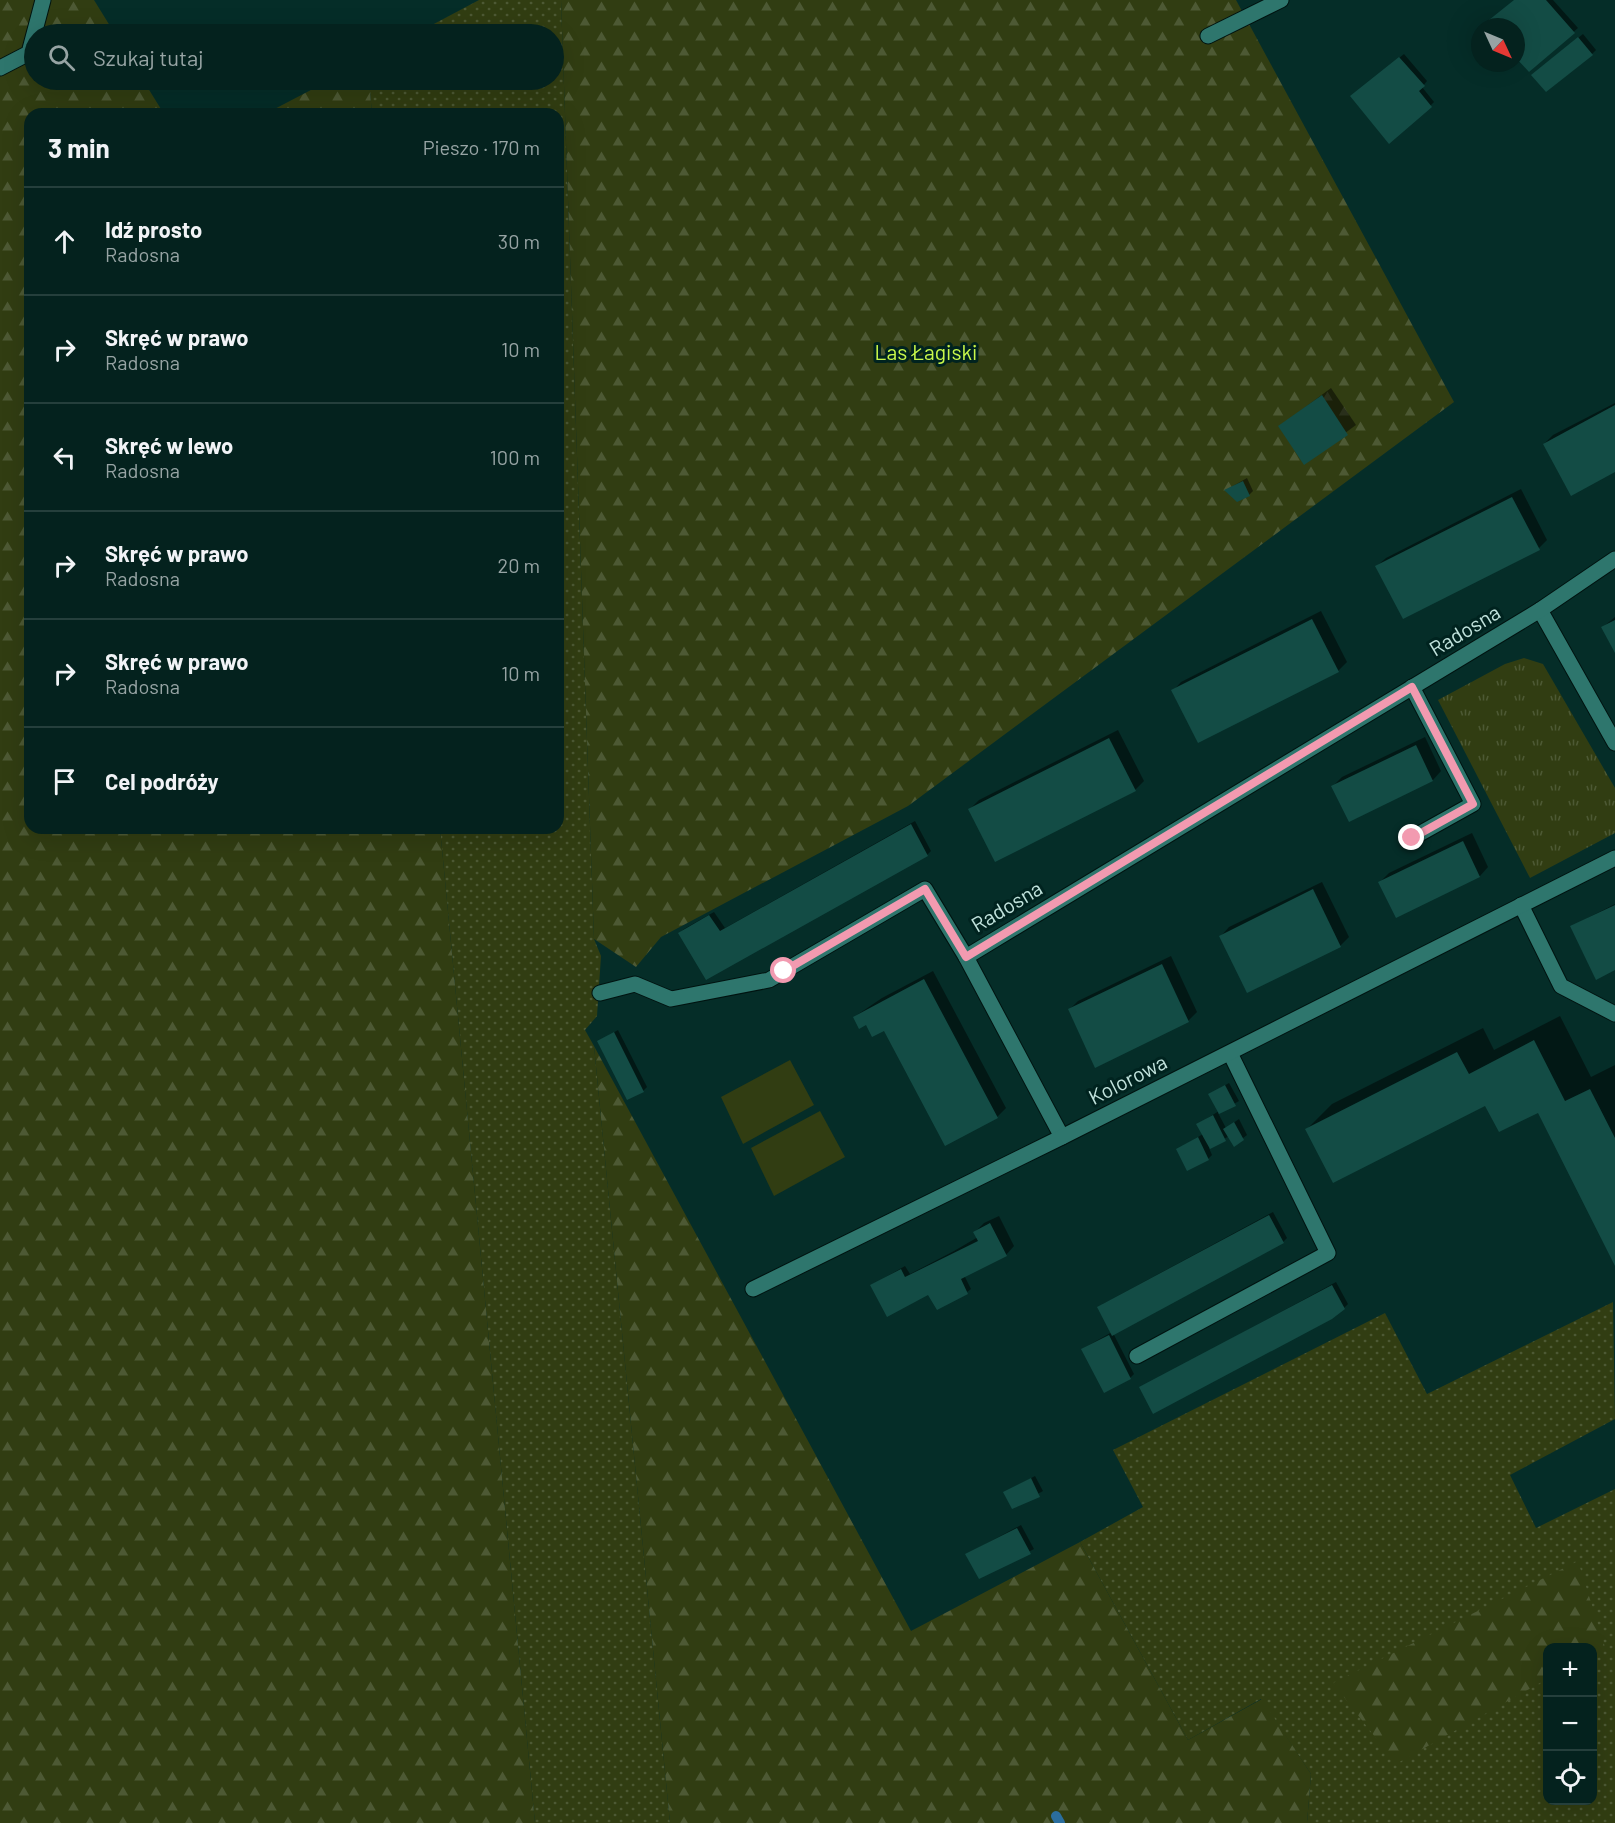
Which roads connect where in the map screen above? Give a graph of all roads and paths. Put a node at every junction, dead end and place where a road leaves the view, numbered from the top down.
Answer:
1 (43, 0) edge
2 (1281, 0) edge
3 (37, 24) edge
4 (1209, 36) dead end
5 (24, 56) edge
6 (0, 68) edge
7 (1615, 559) edge
8 (1539, 610) junction
9 (1412, 687) junction
10 (1615, 743) edge
11 (1412, 838) dead end
12 (1615, 858) edge
13 (1521, 905) junction
14 (966, 957) junction
15 (600, 993) dead end
16 (1615, 1014) edge
17 (1230, 1053) junction
18 (1062, 1137) junction
19 (753, 1289) dead end
20 (1137, 1356) dead end

1 - 3 street
2 - 4 street
5 - 6 street
7 - 8 street, Radosna
8 - 9 street, Radosna
8 - 10 street
9 - 11 street
9 - 14 street, Radosna
12 - 13 street, Kolorowa
13 - 16 street
13 - 17 street, Kolorowa
14 - 15 street, Radosna
14 - 18 street
17 - 18 street, Kolorowa
17 - 20 street
18 - 19 street, Kolorowa

